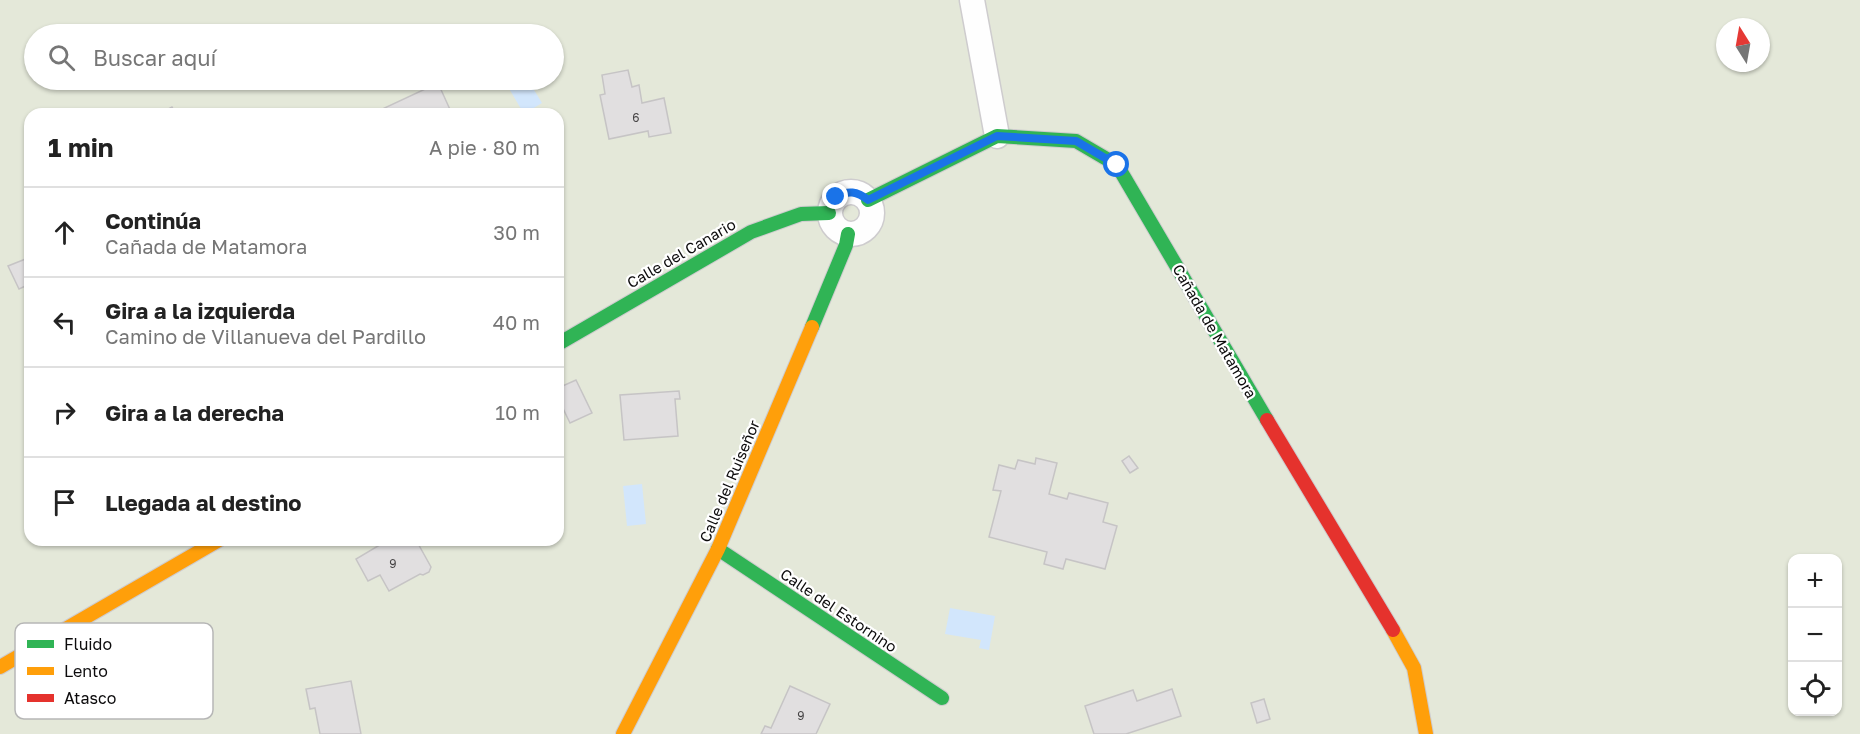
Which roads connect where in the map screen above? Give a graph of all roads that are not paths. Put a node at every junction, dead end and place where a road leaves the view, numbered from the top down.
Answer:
1 (972, 0) edge
2 (997, 136) junction
3 (868, 200) junction
4 (829, 213) junction
5 (848, 234) junction
6 (564, 341) edge
7 (209, 546) edge
8 (718, 549) junction
9 (76, 623) edge
10 (15, 658) edge
11 (0, 667) edge
12 (942, 698) dead end
13 (623, 734) edge
14 (1426, 734) edge

1 - 2 street
2 - 3 street
2 - 14 street, Cañada de Matamora
3 - 4 street
3 - 5 street
4 - 5 street
4 - 6 street, Calle del Canario
5 - 8 street, Calle del Ruiseñor
7 - 9 street
8 - 12 street, Calle del Estornino
8 - 13 street, Calle del Ruiseñor
10 - 11 street

